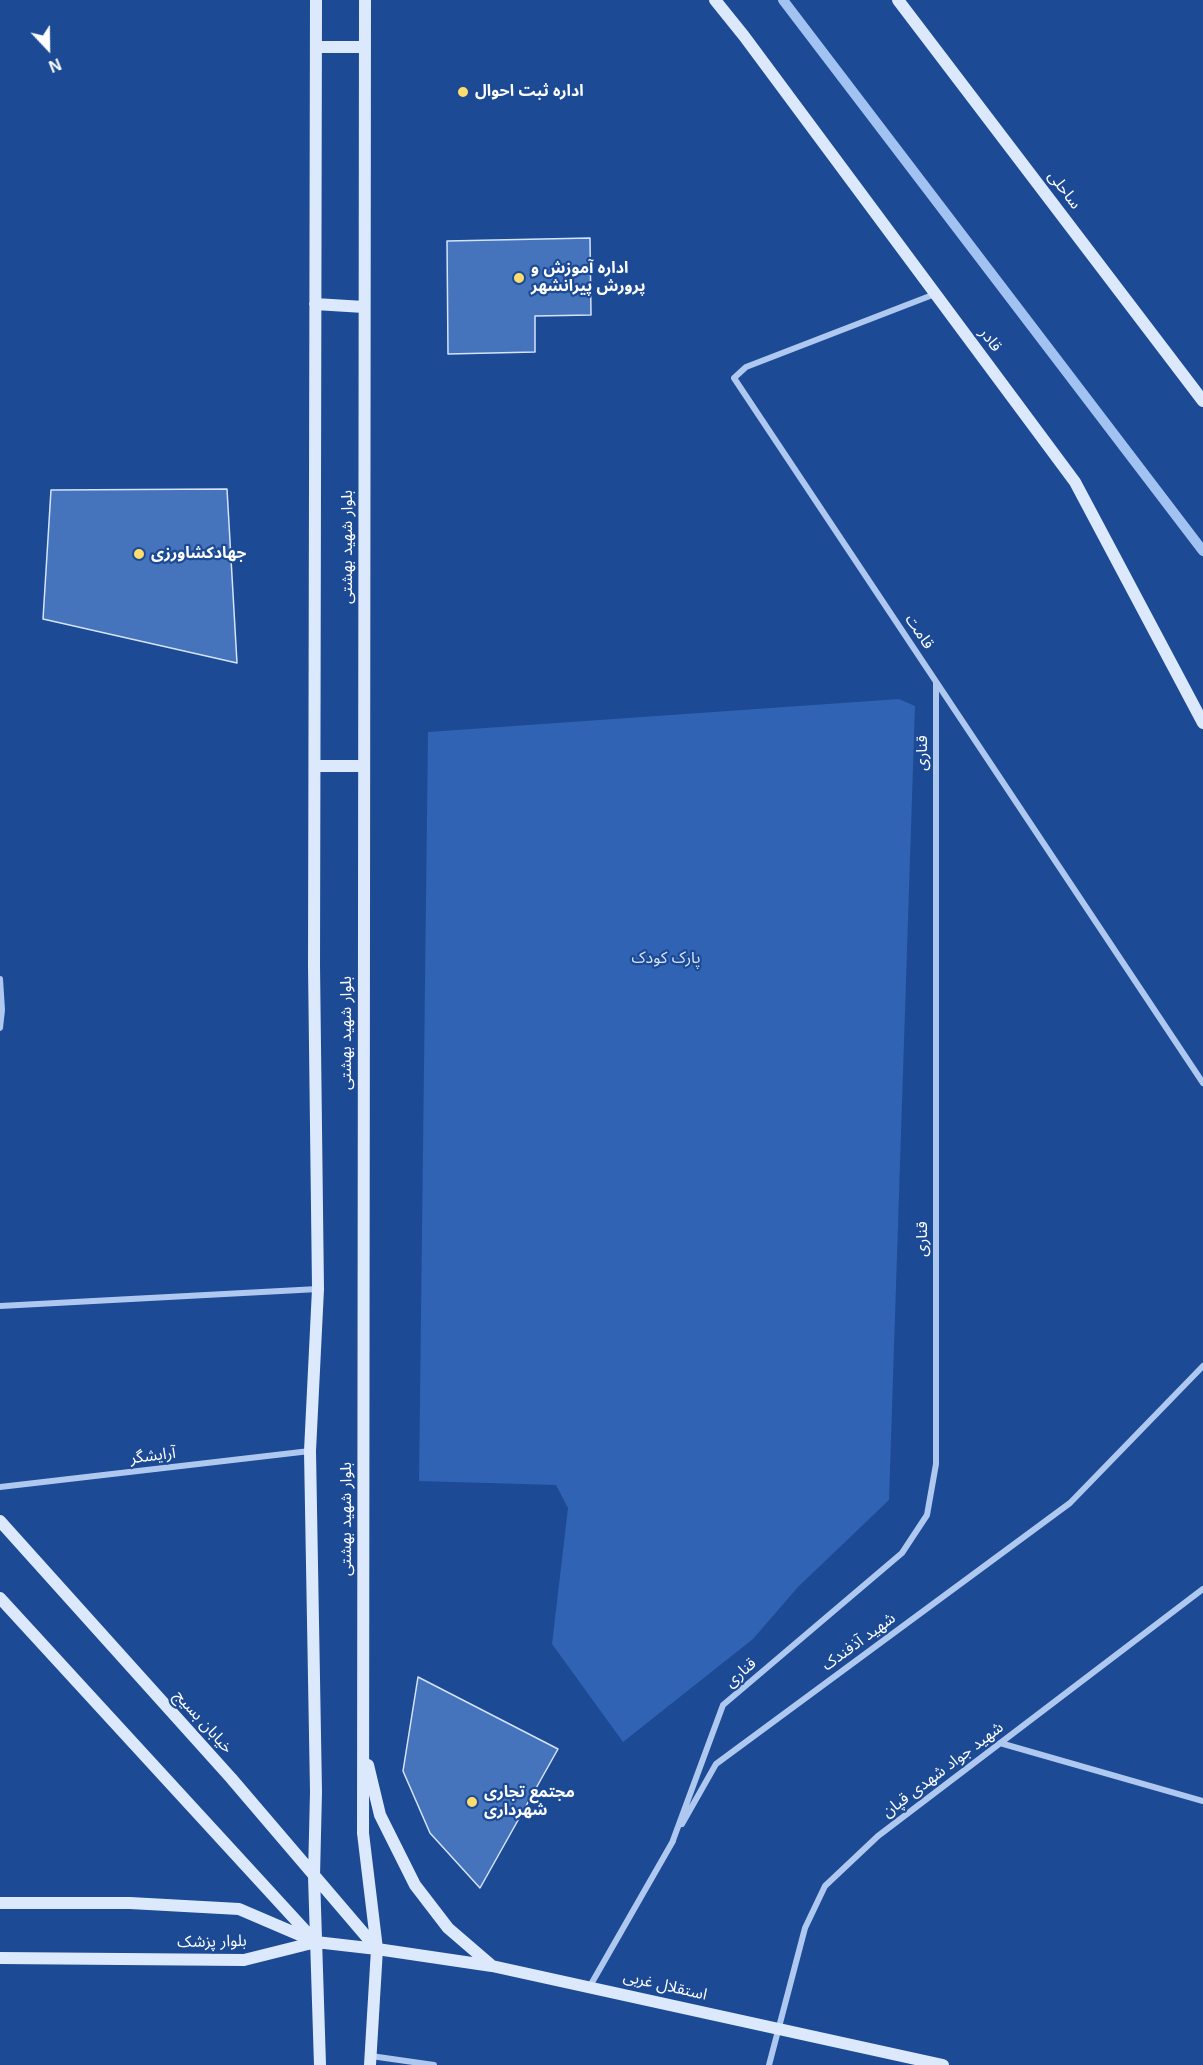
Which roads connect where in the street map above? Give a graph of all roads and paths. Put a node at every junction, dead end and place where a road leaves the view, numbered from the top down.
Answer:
1 (316, 0) edge
2 (365, 0) edge
3 (715, 0) edge
4 (898, 0) edge
5 (316, 47) junction
6 (365, 47) junction
7 (935, 294) junction
8 (315, 304) junction
9 (364, 307) junction
10 (1203, 400) edge
11 (936, 682) junction
12 (1203, 723) edge
13 (315, 766) junction
14 (364, 766) junction
15 (0, 979) edge
16 (0, 1028) edge
17 (1203, 1083) edge
18 (318, 1289) junction
19 (0, 1306) edge
20 (1203, 1366) edge
21 (310, 1451) junction
22 (0, 1487) edge
23 (0, 1521) edge
24 (1203, 1589) edge
25 (0, 1598) edge
26 (1000, 1743) junction
27 (363, 1744) junction
28 (1203, 1801) edge
29 (672, 1843) junction
30 (314, 1876) junction
31 (0, 1903) edge
32 (316, 1942) junction
33 (377, 1949) junction
34 (0, 1958) edge
35 (492, 1966) junction
36 (590, 1986) junction
37 (778, 2030) junction
38 (370, 2061) edge
39 (320, 2065) edge
40 (434, 2065) edge
41 (769, 2065) edge
42 (943, 2065) edge

1 - 5 main road, بلوار شهید بهشتی
2 - 6 main road, بلوار شهید بهشتی
3 - 7 main road, قادر
4 - 10 main road, ساحلی
5 - 6 main road
5 - 8 main road, بلوار شهید بهشتی
6 - 9 main road, بلوار شهید بهشتی
7 - 11 street, قامت
7 - 12 main road, قادر
8 - 9 main road
8 - 13 main road, بلوار شهید بهشتی
9 - 14 main road, بلوار شهید بهشتی
11 - 17 street, قامت
11 - 29 street, قناری
13 - 14 main road
13 - 18 main road, بلوار شهید بهشتی
14 - 27 main road, بلوار شهید بهشتی
15 - 16 street
18 - 19 street
18 - 21 main road, بلوار شهید بهشتی
20 - 29 street, شهید آذفندک
21 - 22 street, آرایشگر
21 - 30 main road, بلوار شهید بهشتی
23 - 30 main road, خیابان بسیج
24 - 26 street, شهید جواد شهدی قپان
25 - 32 main road
26 - 28 street
26 - 37 street, شهید جواد شهدی قپان
27 - 33 main road, بلوار شهید بهشتی
27 - 35 main road
29 - 36 street, شهید آذفندک
30 - 32 main road, بلوار شهید بهشتی
30 - 33 main road, خیابان بسیج
31 - 32 main road, بلوار پزشک
32 - 33 main road, استقلال غربی
32 - 34 main road, بلوار پزشک
32 - 39 main road, بلوار شهید بهشتی
33 - 35 main road, استقلال غربی
33 - 38 main road, بلوار شهید بهشتی
35 - 36 main road, استقلال غربی
36 - 37 main road, استقلال غربی
37 - 41 street, شهید جواد شهدی قپان
37 - 42 main road, استقلال غربی
38 - 40 street

